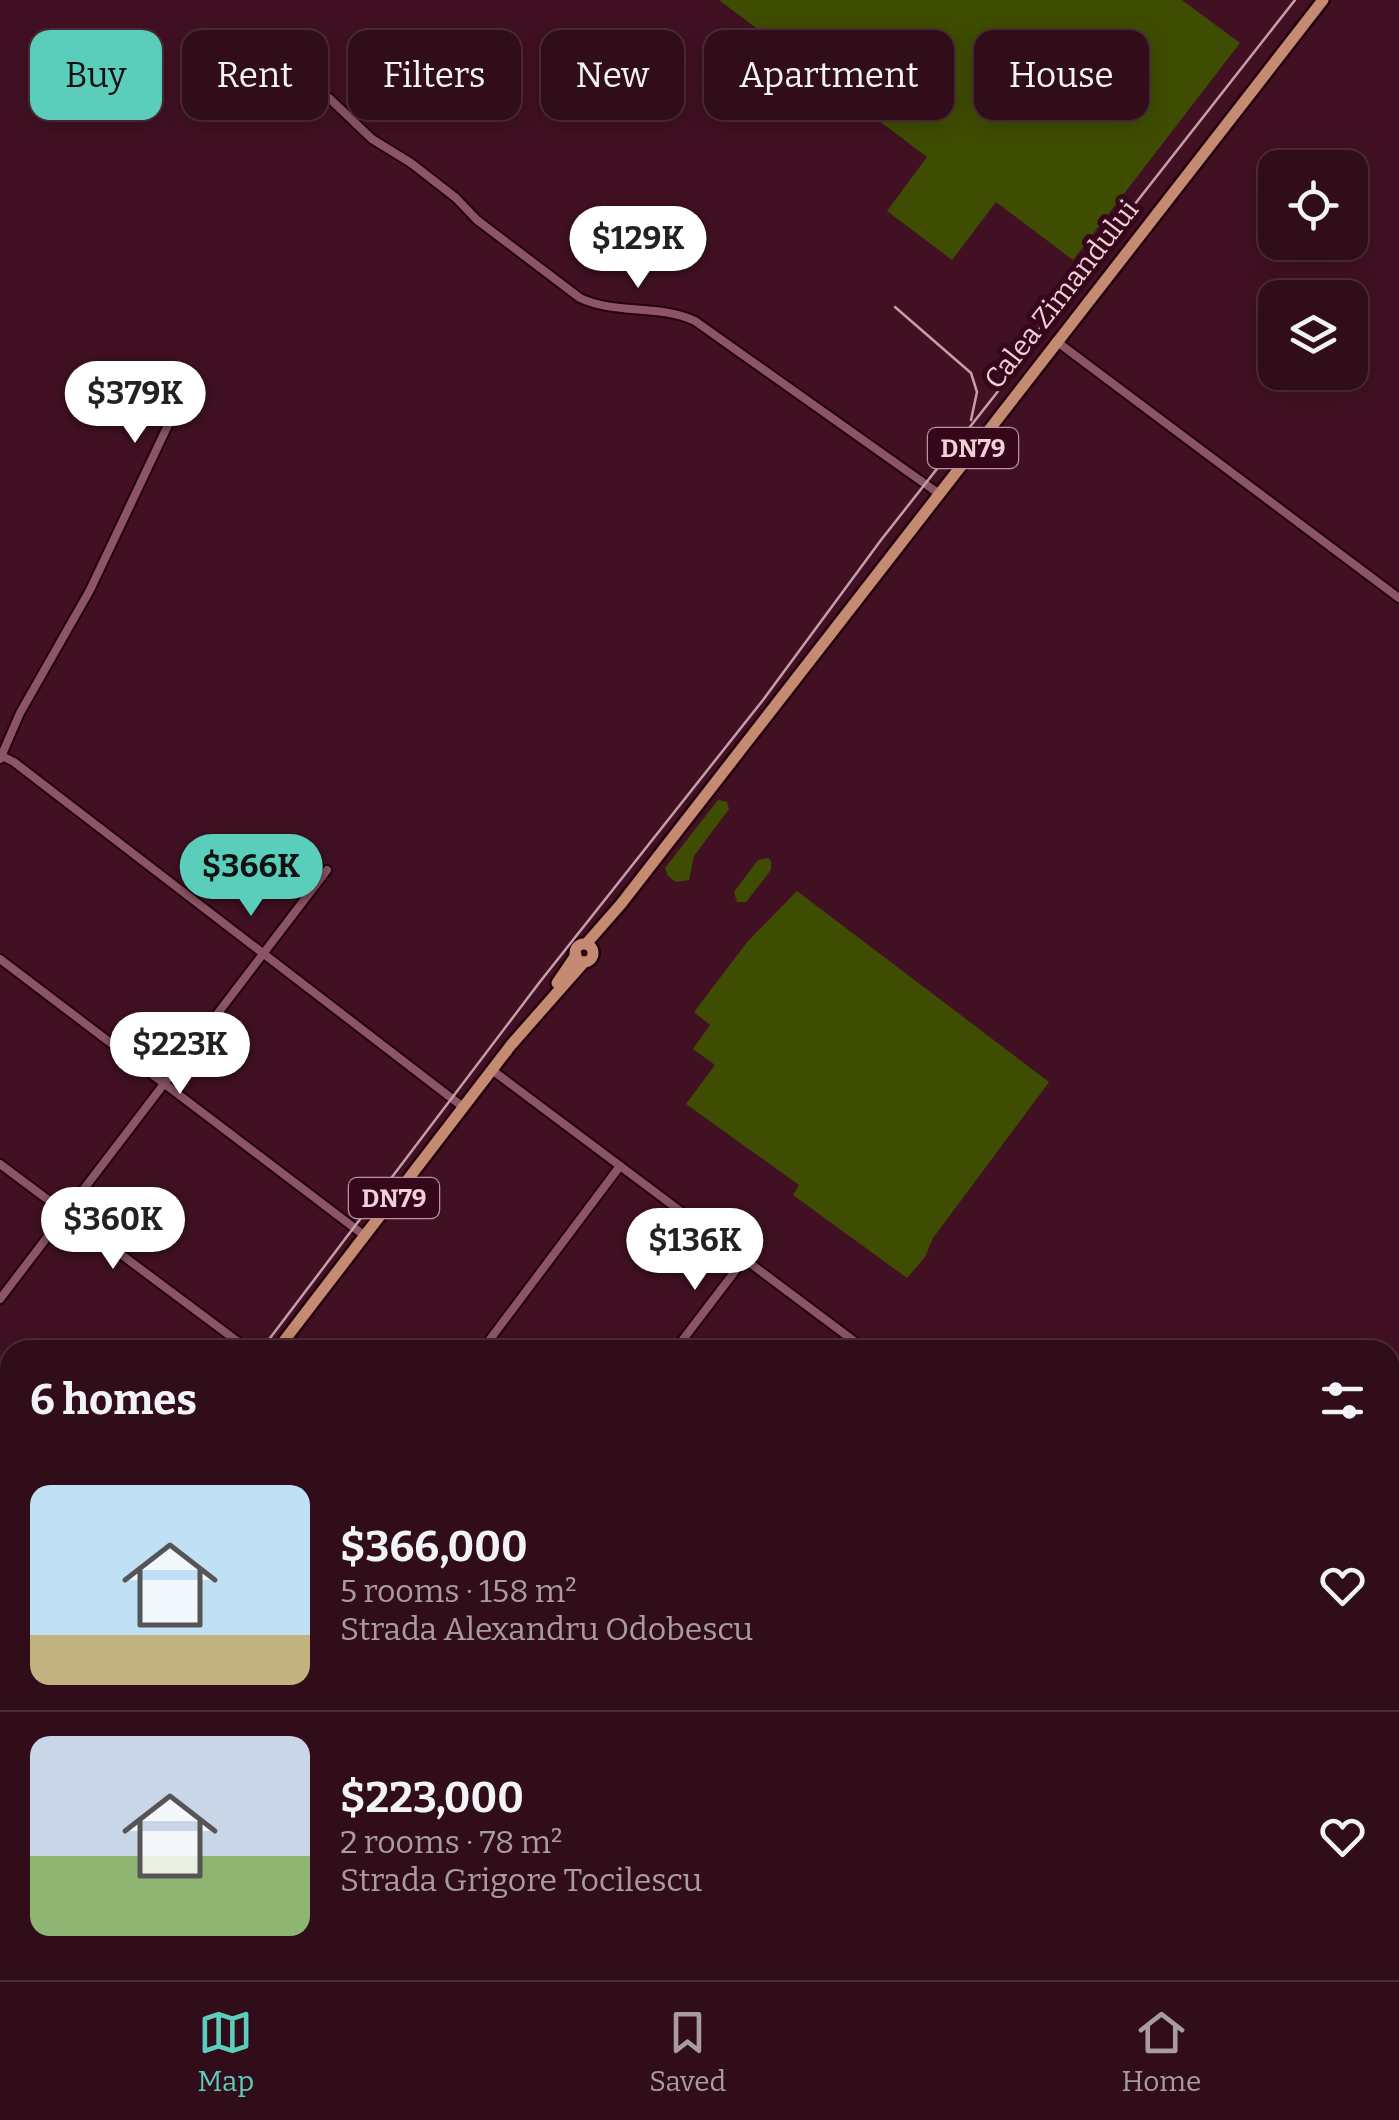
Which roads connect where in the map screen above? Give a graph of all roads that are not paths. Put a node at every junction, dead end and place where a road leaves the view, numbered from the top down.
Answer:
1 (1323, 0) edge
2 (329, 98) dead end
3 (1056, 342) junction
4 (187, 385) dead end
5 (938, 493) junction
6 (1399, 598) edge
7 (1, 758) edge
8 (327, 870) dead end
9 (265, 953) junction
10 (0, 959) edge
11 (492, 1070) junction
12 (166, 1084) junction
13 (464, 1107) junction
14 (0, 1164) edge
15 (620, 1166) junction
16 (66, 1213) junction
17 (365, 1236) junction
18 (744, 1258) junction
19 (0, 1298) edge
20 (236, 1340) edge
21 (284, 1340) edge
22 (490, 1340) edge
23 (682, 1340) edge
24 (851, 1340) edge

1 - 3 main road, Calea Zimandului / DN79
2 - 5 street
3 - 5 main road, Calea Zimandului / DN79
3 - 6 street
4 - 7 street
5 - 11 main road, Calea Zimandului / DN79
7 - 9 street
8 - 9 street
9 - 12 street
9 - 13 street
10 - 12 street
11 - 13 main road, DN79
11 - 15 street
12 - 16 street
12 - 17 street
13 - 17 main road, DN79
14 - 16 street
15 - 18 street
15 - 22 street
16 - 19 street
16 - 20 street
17 - 21 main road, DN79
18 - 23 street
18 - 24 street

